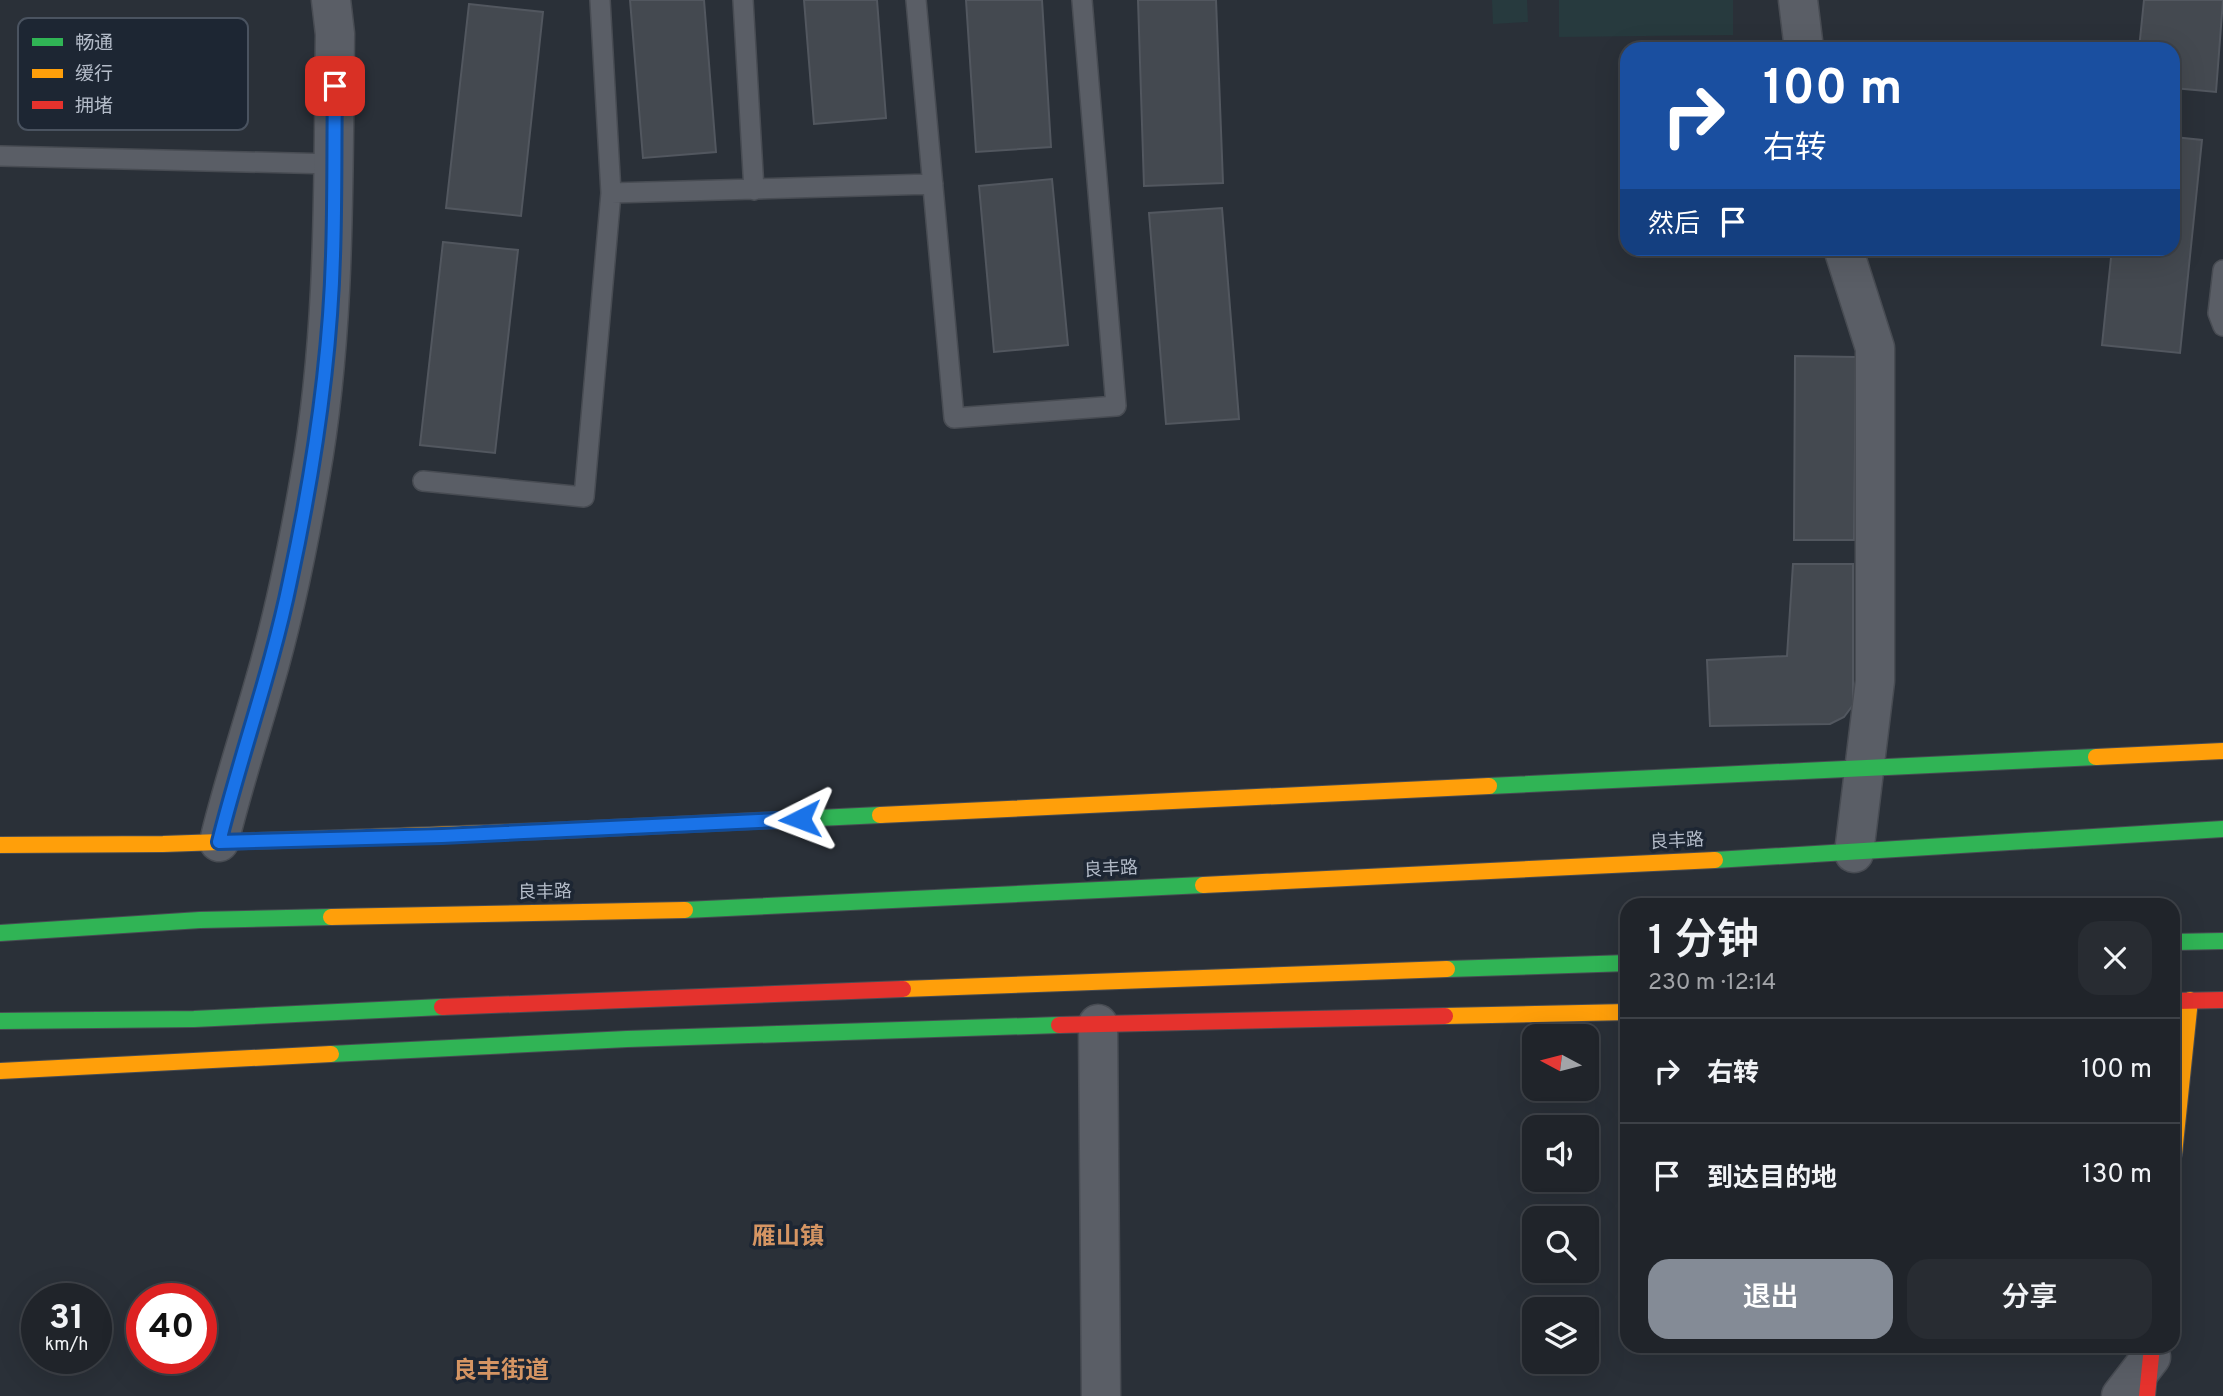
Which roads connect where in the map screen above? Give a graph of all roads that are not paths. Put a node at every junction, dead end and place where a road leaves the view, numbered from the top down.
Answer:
1 (331, 0) edge
2 (600, 0) edge
3 (743, 0) edge
4 (916, 0) edge
5 (1082, 0) edge
6 (1798, 0) edge
7 (1803, 42) edge
8 (0, 156) edge
9 (334, 164) junction
10 (933, 184) junction
11 (754, 190) junction
12 (611, 193) junction
13 (1846, 256) edge
14 (2223, 270) edge
15 (2223, 326) edge
16 (423, 481) dead end
17 (2223, 751) edge
18 (1865, 769) junction
19 (2223, 829) edge
20 (219, 842) junction
21 (0, 845) edge
22 (1854, 852) junction
23 (0, 933) edge
24 (2223, 941) edge
25 (2180, 942) edge
26 (1620, 963) edge
27 (2190, 1000) junction
28 (2223, 1000) edge
29 (2180, 1001) edge
30 (1620, 1012) edge
31 (0, 1021) edge
32 (1098, 1024) junction
33 (0, 1071) edge
34 (2180, 1096) edge
35 (2151, 1353) edge
36 (2152, 1353) edge
37 (1101, 1396) edge
38 (2122, 1396) edge
39 (2147, 1396) edge

1 - 9 street
2 - 12 lane
3 - 11 lane
4 - 10 lane
5 - 10 lane
6 - 7 street
8 - 9 lane
9 - 20 street
10 - 11 lane
11 - 12 lane
12 - 16 lane
13 - 18 street
14 - 15 lane
17 - 18 main road
18 - 20 main road
18 - 22 street
19 - 22 main road, 良丰路
20 - 21 main road
22 - 23 main road, 良丰路
24 - 25 main road
26 - 31 main road
27 - 28 main road
27 - 29 main road
27 - 34 main road
30 - 32 main road
32 - 33 main road
32 - 37 street
35 - 38 street
36 - 39 main road

